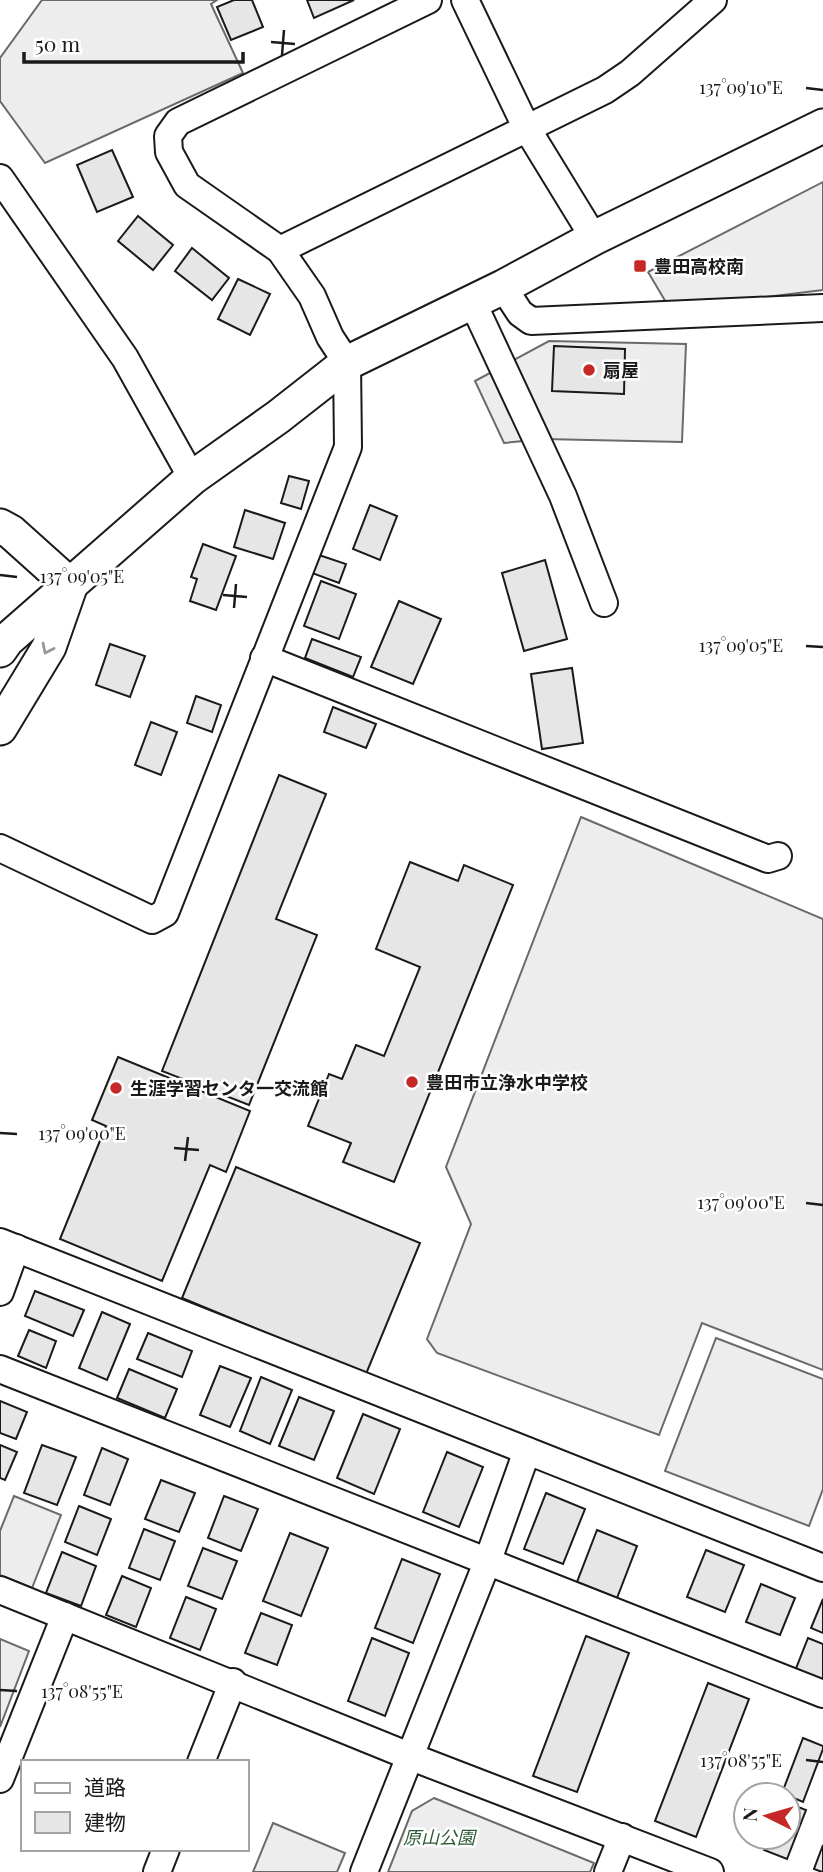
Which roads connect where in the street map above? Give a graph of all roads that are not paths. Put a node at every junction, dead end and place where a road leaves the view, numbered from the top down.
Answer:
1 (428, 0) edge
2 (465, 0) edge
3 (713, 0) edge
4 (823, 126) edge
5 (526, 127) junction
6 (0, 178) edge
7 (594, 238) junction
8 (280, 250) junction
9 (503, 287) junction
10 (472, 301) junction
11 (823, 308) edge
12 (347, 363) junction
13 (192, 478) junction
14 (0, 526) edge
15 (70, 584) junction
16 (604, 603) dead end
17 (0, 650) edge
18 (264, 658) junction
19 (0, 728) edge
20 (0, 848) edge
21 (778, 856) dead end
22 (8, 1245) edge
23 (0, 1292) edge
24 (0, 1369) edge
25 (527, 1451) junction
26 (488, 1560) junction
27 (823, 1568) edge
28 (0, 1590) edge
29 (65, 1616) junction
30 (233, 1682) junction
31 (823, 1694) edge
32 (410, 1756) junction
33 (202, 1760) edge
34 (0, 1779) edge
35 (622, 1837) junction
36 (165, 1851) edge
37 (157, 1872) edge
38 (364, 1872) edge
39 (608, 1872) edge
40 (710, 1872) edge

1 - 8 street
2 - 5 street
3 - 5 street
4 - 7 street
5 - 7 street
5 - 8 street
6 - 13 street
7 - 9 street
8 - 12 street
9 - 10 street
9 - 11 street
10 - 12 street
10 - 16 street
12 - 13 street
12 - 18 street
13 - 15 street
14 - 15 street
15 - 17 street
15 -> 19 street
18 - 20 street
18 - 21 street
22 - 23 street
22 - 25 street
24 - 26 street
25 - 26 street
25 - 27 street
26 - 31 street
26 - 32 street
28 - 29 street
29 - 30 street
29 - 34 street
30 - 32 street
30 - 33 street
32 - 35 street
32 - 38 street
35 - 39 street
35 - 40 street
36 - 37 street

